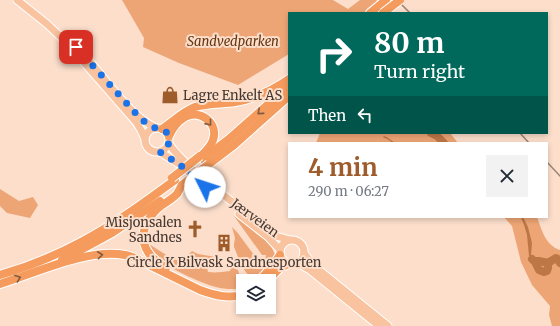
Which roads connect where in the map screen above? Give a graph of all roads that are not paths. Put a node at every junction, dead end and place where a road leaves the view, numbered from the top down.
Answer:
1 (17, 0) edge
2 (24, 0) edge
3 (386, 0) edge
4 (400, 0) edge
5 (371, 12) edge
6 (384, 12) edge
7 (288, 80) edge
8 (288, 87) edge
9 (288, 97) edge
10 (159, 129) junction
11 (145, 139) junction
12 (169, 140) junction
13 (160, 152) junction
14 (204, 160) junction
15 (176, 181) junction
16 (290, 240) junction
17 (280, 253) junction
18 (304, 253) junction
19 (293, 263) junction
20 (36, 272) junction
21 (265, 274) edge
22 (274, 274) edge
23 (0, 275) edge
24 (0, 284) edge
25 (236, 291) edge
26 (236, 296) edge
27 (379, 326) edge
28 (388, 326) edge

1 - 11 main road
2 - 10 main road
3 - 5 highway
4 - 6 highway, bridge
7 - 10 highway
8 -> 14 highway
9 - 14 highway
10 - 11 main road
10 - 12 main road
11 - 13 main road
12 - 13 main road
12 -> 14 highway
12 - 16 main road, Jærveien
13 - 17 main road, Jærveien
14 - 15 highway, bridge
14 - 15 highway, bridge
15 - 20 highway
15 - 23 highway
15 - 25 highway
16 - 17 main road
16 - 18 main road
17 - 19 main road
17 - 21 highway
18 - 19 main road
18 - 28 main road
19 - 22 highway
19 - 27 main road
24 -> 20 highway
20 -> 26 highway

